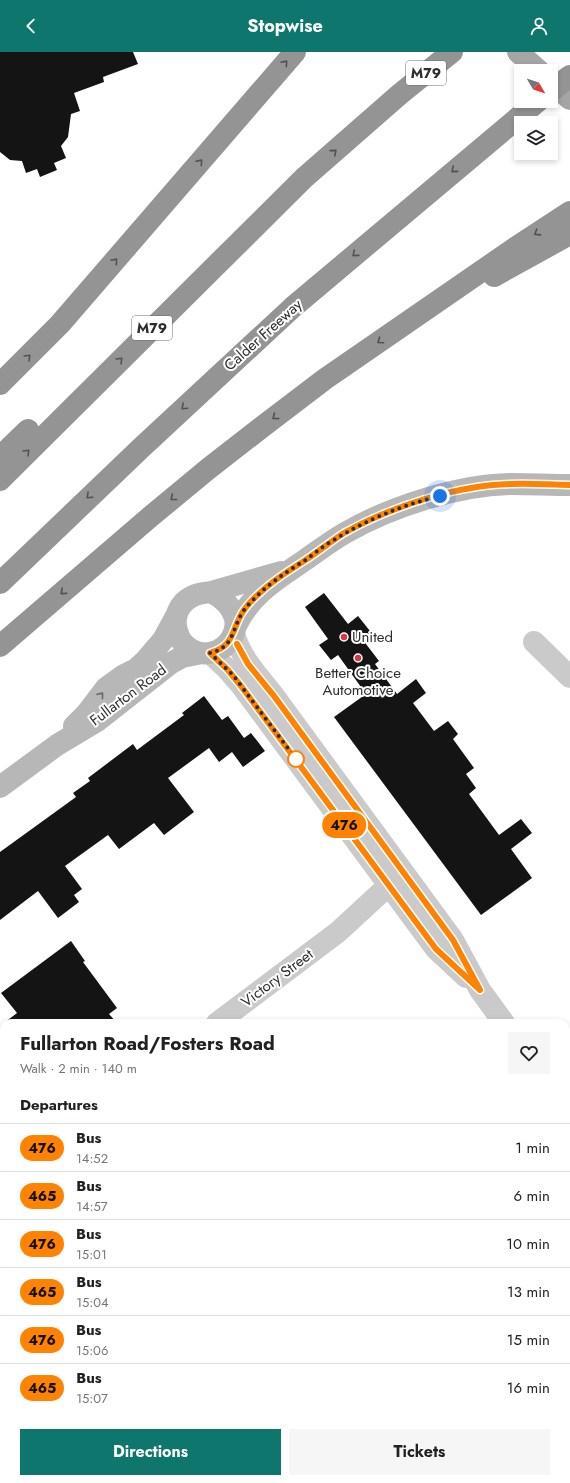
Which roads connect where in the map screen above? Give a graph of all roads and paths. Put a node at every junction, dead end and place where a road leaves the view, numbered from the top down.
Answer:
1 (295, 52) edge
2 (452, 52) edge
3 (518, 52) edge
4 (531, 64) edge
5 (570, 76) edge
6 (558, 85) edge
7 (558, 88) edge
8 (570, 98) edge
9 (530, 108) edge
10 (304, 178) junction
11 (570, 212) edge
12 (570, 234) edge
13 (412, 319) junction
14 (0, 384) edge
15 (0, 457) edge
16 (0, 480) edge
17 (570, 485) edge
18 (289, 569) junction
19 (0, 583) edge
20 (211, 592) junction
21 (176, 616) junction
22 (235, 630) junction
23 (534, 642) dead end
24 (0, 646) edge
25 (206, 653) junction
26 (570, 677) edge
27 (57, 745) junction
28 (0, 787) edge
29 (398, 887) junction
30 (221, 1019) edge
31 (501, 1019) edge

14 -> 1 highway
10 -> 2 highway, M79
3 - 4 main road
5 - 6 highway
7 - 8 main road
9 -> 19 highway, Calder Freeway
10 - 15 highway
16 -> 10 highway, M79
11 -> 13 highway
12 - 13 highway
13 -> 24 highway
17 - 18 main road
18 - 20 main road
18 - 22 main road
20 - 21 main road
20 - 22 main road
21 - 25 main road
27 -> 21 main road, Fullarton Road
22 - 25 main road
22 - 29 street
23 - 26 street
25 - 27 main road, Fullarton Road
25 - 29 street
27 - 28 main road, Fullarton Road
29 - 30 street, Victory Street
29 - 31 street

